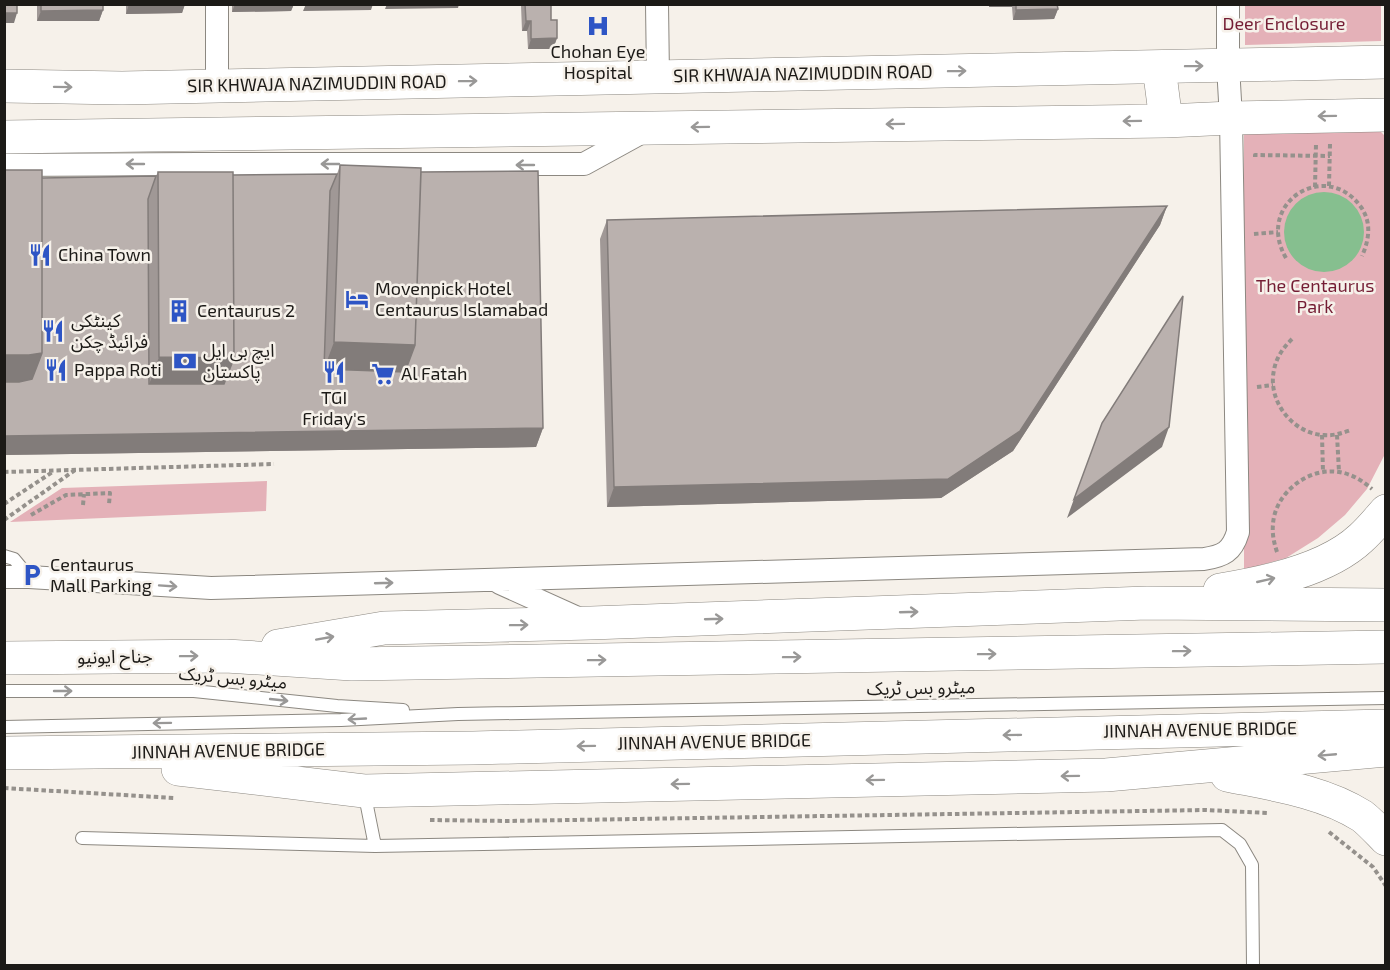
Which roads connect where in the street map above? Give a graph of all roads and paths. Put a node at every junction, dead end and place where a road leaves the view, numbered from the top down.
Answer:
1 (217, 4) edge
2 (657, 4) edge
3 (1228, 4) edge
4 (1386, 62) edge
5 (1228, 66) junction
6 (1159, 67) junction
7 (658, 77) junction
8 (4, 87) edge
9 (217, 87) junction
10 (122, 88) junction
11 (1386, 115) edge
12 (1324, 116) junction
13 (1231, 118) junction
14 (1166, 121) junction
15 (650, 128) junction
16 (126, 135) junction
17 (4, 137) edge
18 (4, 165) edge
19 (1329, 186) junction
20 (1315, 187) junction
21 (1362, 256) dead end
22 (1286, 258) dead end
23 (1292, 339) dead end
24 (1352, 430) dead end
25 (1322, 435) junction
26 (1337, 435) junction
27 (274, 464) dead end
28 (75, 469) junction
29 (56, 470) junction
30 (4, 471) edge
31 (1323, 472) junction
32 (1339, 472) junction
33 (84, 494) junction
34 (1380, 501) edge
35 (4, 504) edge
36 (109, 504) dead end
37 (83, 505) dead end
38 (30, 515) dead end
39 (4, 520) edge
40 (4, 556) edge
41 (1293, 574) junction
42 (4, 577) edge
43 (30, 577) junction
44 (493, 580) junction
45 (1147, 603) junction
46 (1386, 605) edge
47 (591, 623) junction
48 (1386, 647) edge
49 (226, 656) junction
50 (4, 658) edge
51 (4, 691) edge
52 (1386, 698) edge
53 (458, 714) junction
54 (1386, 726) edge
55 (4, 727) edge
56 (1386, 750) edge
57 (4, 753) edge
58 (43, 753) junction
59 (1106, 775) junction
60 (364, 791) junction
61 (82, 838) dead end
62 (1386, 839) edge
63 (375, 846) junction
64 (1253, 966) edge

1 - 9 street
2 - 7 street
3 - 5 street
4 - 5 main road, SIR KHWAJA NAZIMUDDIN ROAD
6 -> 5 main road, SIR KHWAJA NAZIMUDDIN ROAD
5 - 13 street
7 -> 6 main road, SIR KHWAJA NAZIMUDDIN ROAD
6 - 14 main road
9 -> 7 main road, SIR KHWAJA NAZIMUDDIN ROAD
8 -> 10 main road, SIR KHWAJA NAZIMUDDIN ROAD
9 - 10 main road, SIR KHWAJA NAZIMUDDIN ROAD
10 - 16 main road
11 - 12 main road
12 - 13 main road
12 - 19 path
12 - 20 path
13 - 14 main road
13 - 44 street
14 -> 15 main road
15 - 16 main road
15 -> 18 street
16 - 17 main road
19 - 20 path
19 - 21 path
20 - 22 path
23 - 25 path
24 - 26 path
25 - 26 path
25 - 31 path
26 - 32 path
27 - 28 path
28 - 29 path
28 - 39 path
29 - 30 path
29 - 35 path
31 - 32 path
31 - 41 path
32 - 34 path
33 - 36 path
33 - 37 path
33 - 38 path
34 - 41 main road
40 - 43 lane
45 -> 41 main road
42 - 43 street
43 -> 44 street
44 - 47 street
45 - 46 main road
47 -> 45 main road
49 -> 47 main road
49 -> 48 main road
50 -> 49 main road, جناح ایونیو
51 -> 53 lane, میٹرو بس ٹریک
52 - 53 lane, میٹرو بس ٹریک
53 -> 55 lane, میٹرو بس ٹریک
54 -> 58 main road, JINNAH AVENUE BRIDGE
56 -> 59 main road
57 - 58 main road
58 - 60 main road
59 -> 60 main road
59 - 62 main road
60 - 63 lane
61 - 63 lane
63 - 64 lane

